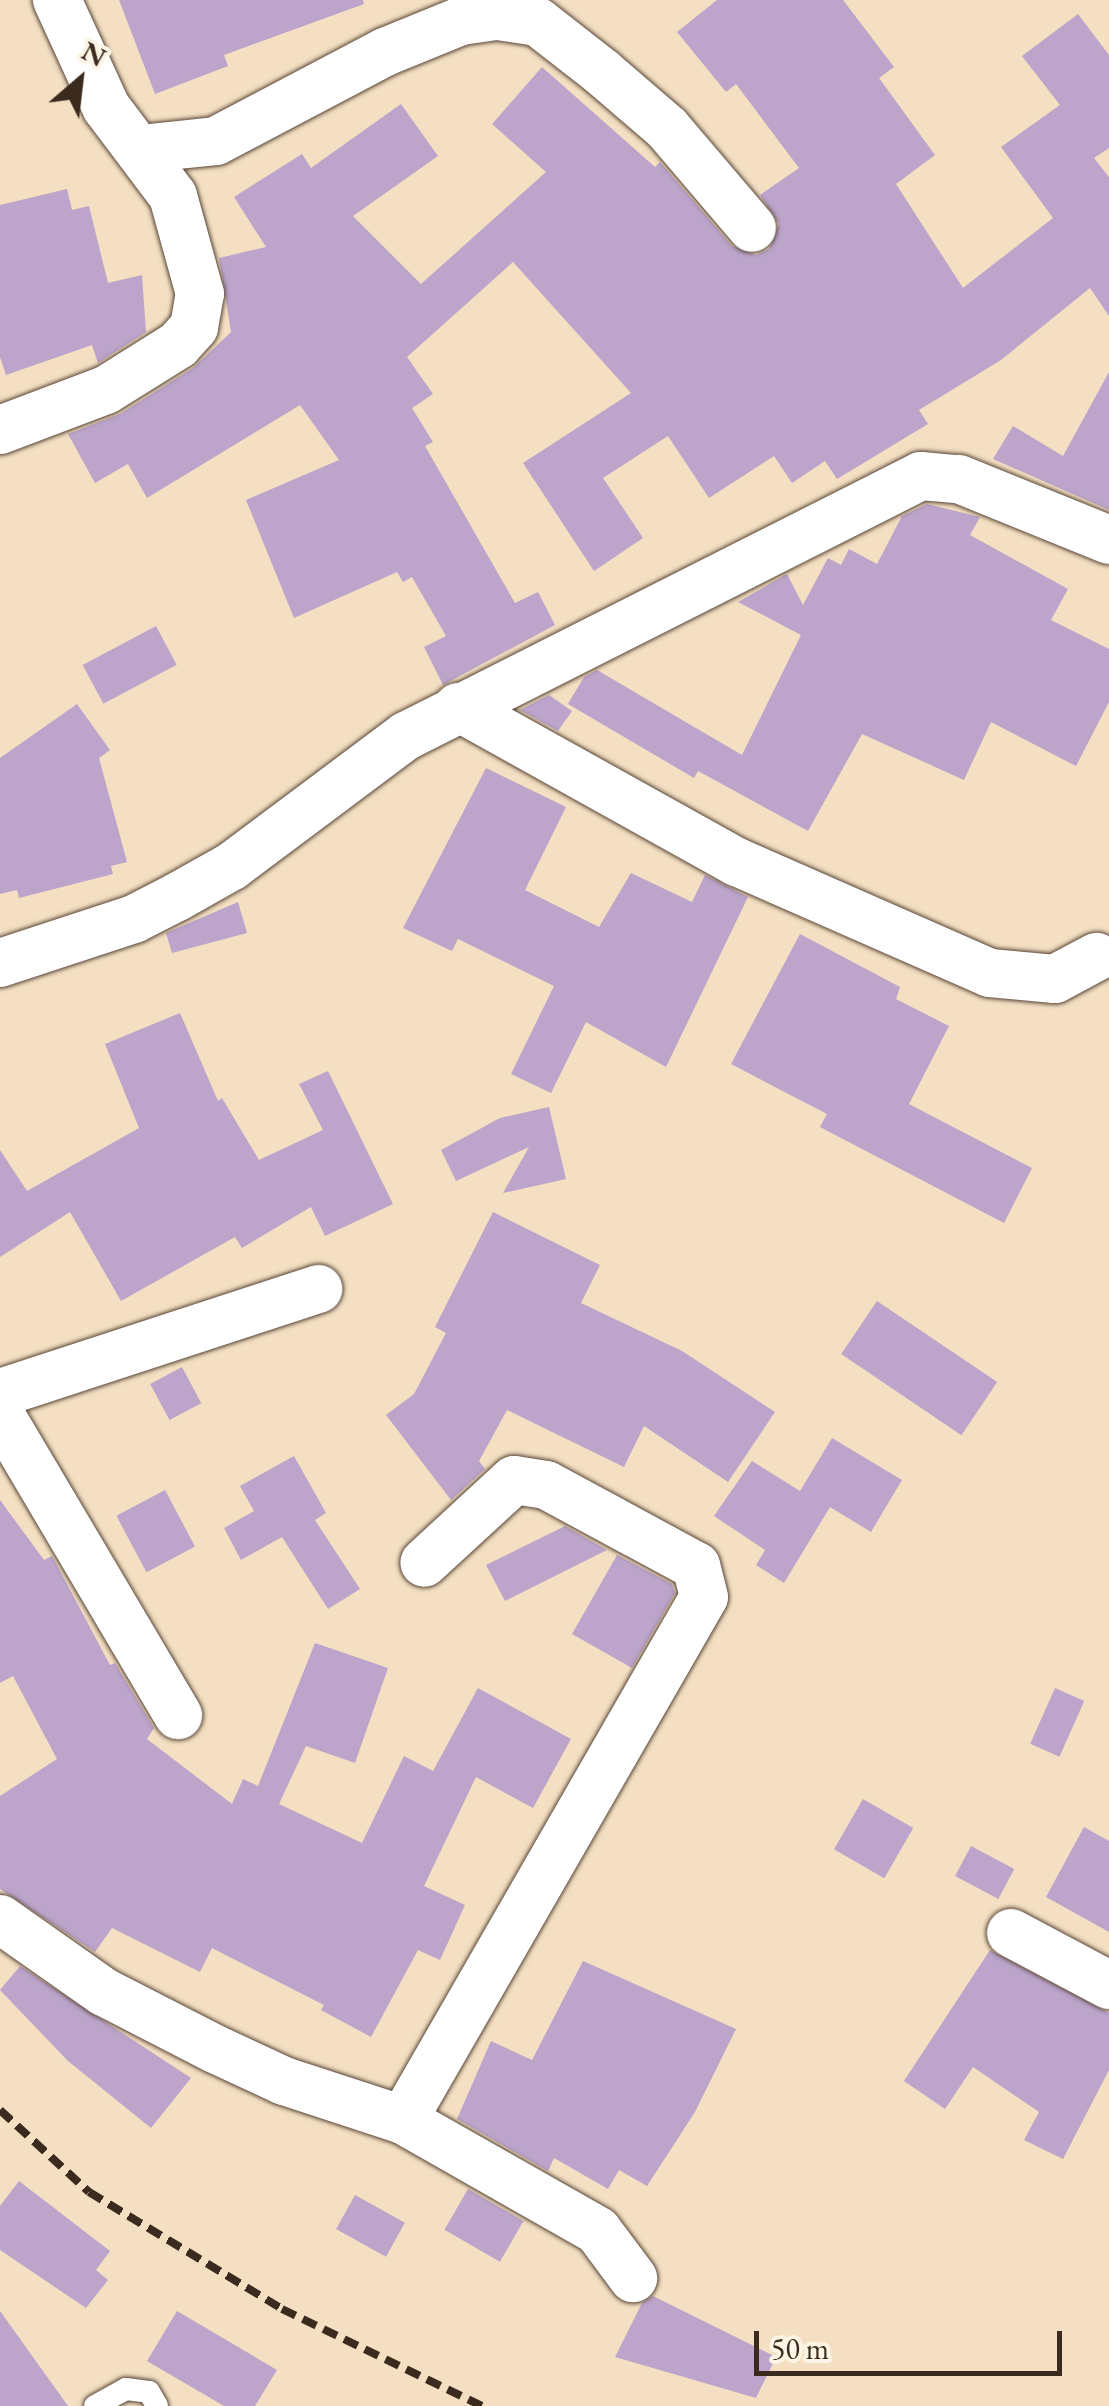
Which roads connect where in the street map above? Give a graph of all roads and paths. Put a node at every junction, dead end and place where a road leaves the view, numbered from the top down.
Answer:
1 (57, 0) edge
2 (216, 141) junction
3 (140, 149) junction
4 (173, 196) junction
5 (752, 228) dead end
6 (0, 430) edge
7 (1109, 540) edge
8 (458, 707) junction
9 (1096, 958) dead end
10 (0, 963) edge
11 (318, 1289) dead end
12 (0, 1392) edge
13 (0, 1414) edge
14 (424, 1563) dead end
15 (178, 1715) dead end
16 (0, 1918) edge
17 (1010, 1933) dead end
18 (1109, 1986) edge
19 (402, 2120) junction
20 (633, 2278) dead end
21 (96, 2406) edge
22 (157, 2406) edge

1 - 3 street
2 - 3 street
2 - 4 street
2 - 5 street
3 - 4 street
4 - 6 street
7 - 8 street
8 - 9 street
8 - 10 street
11 - 12 street
13 - 15 street
14 - 19 street
16 - 19 street
17 - 18 street
19 - 20 street
21 - 22 lane

